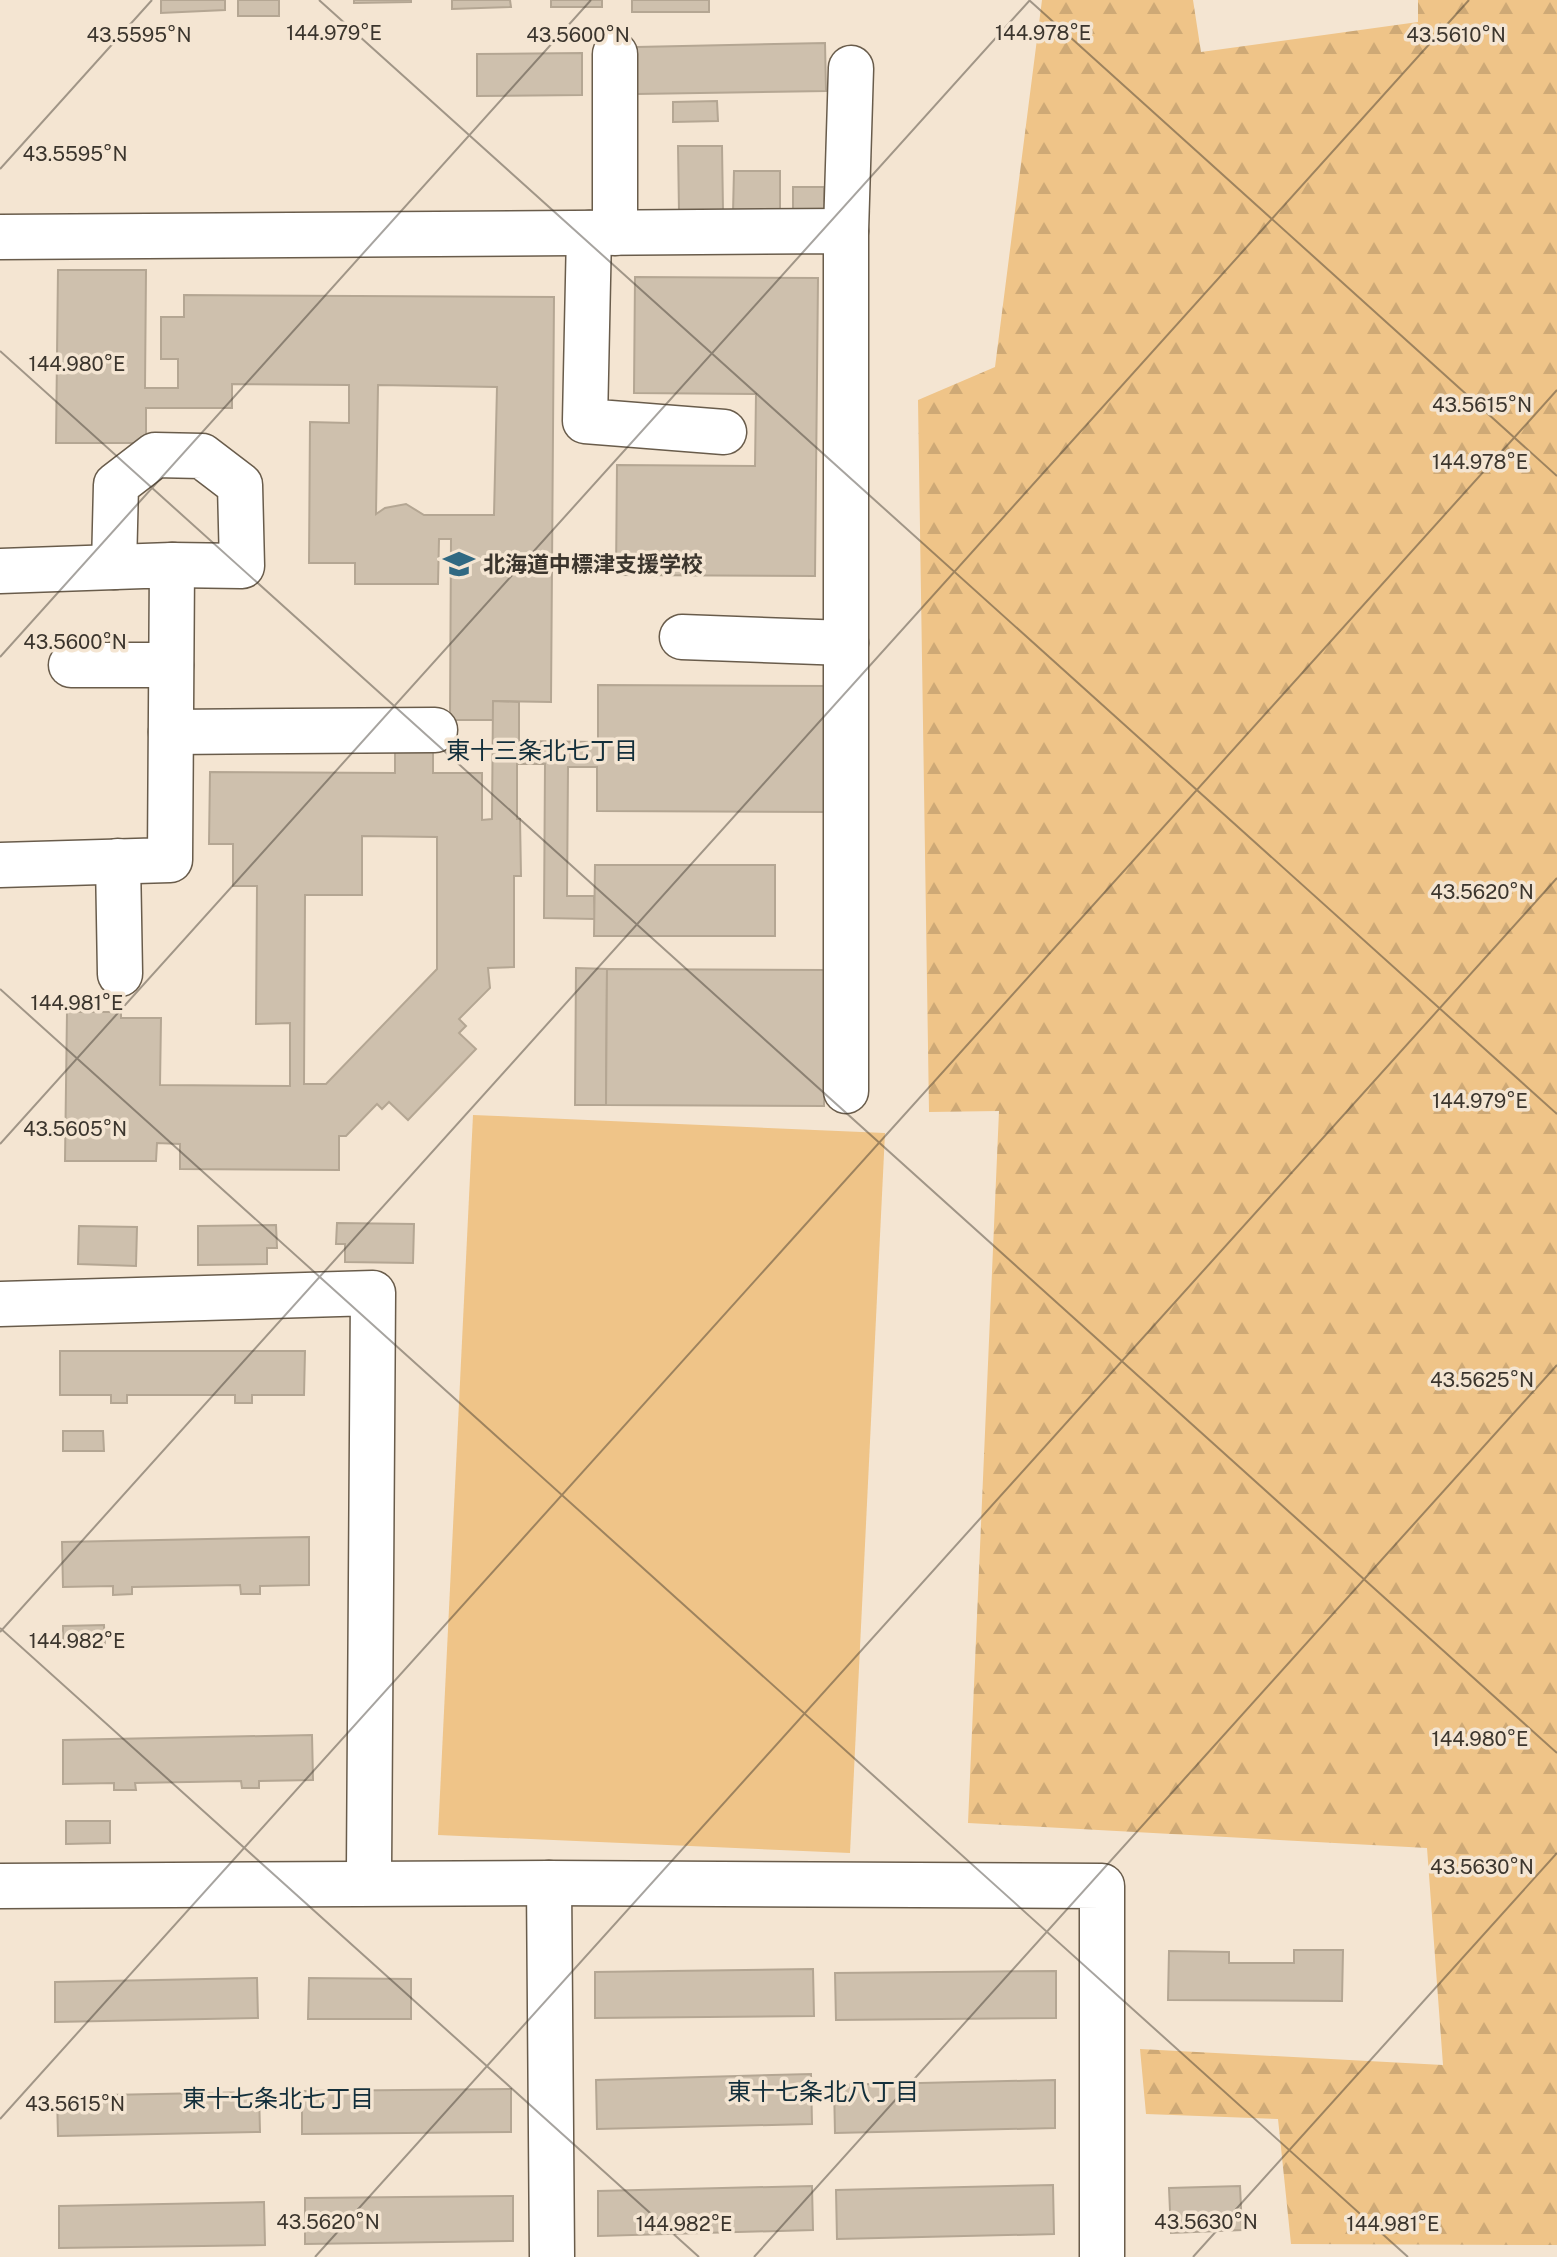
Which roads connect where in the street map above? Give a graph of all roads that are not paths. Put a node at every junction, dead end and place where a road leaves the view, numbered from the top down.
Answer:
1 (615, 54) dead end
2 (851, 68) dead end
3 (846, 231) junction
4 (602, 233) junction
5 (0, 237) edge
6 (724, 432) dead end
7 (172, 565) junction
8 (114, 567) junction
9 (0, 571) edge
10 (682, 637) dead end
11 (846, 643) junction
12 (71, 665) dead end
13 (171, 665) junction
14 (435, 730) dead end
15 (171, 732) junction
16 (118, 861) junction
17 (0, 865) edge
18 (120, 974) dead end
19 (846, 1091) dead end
20 (0, 1304) edge
21 (369, 1870) dead end
22 (549, 1883) junction
23 (0, 1886) edge
24 (552, 2257) edge
25 (1102, 2257) edge

1 - 4 street
2 - 3 street
3 - 4 street
3 - 11 street
4 - 5 street
4 - 6 street
7 - 8 street
7 - 8 street
7 - 13 street
8 - 9 street
10 - 11 street
11 - 19 street
12 - 13 street
13 - 15 street
14 - 15 street
15 - 16 street
16 - 17 street
16 - 18 street
20 - 21 street
22 - 23 street
22 - 24 street
22 - 25 street

